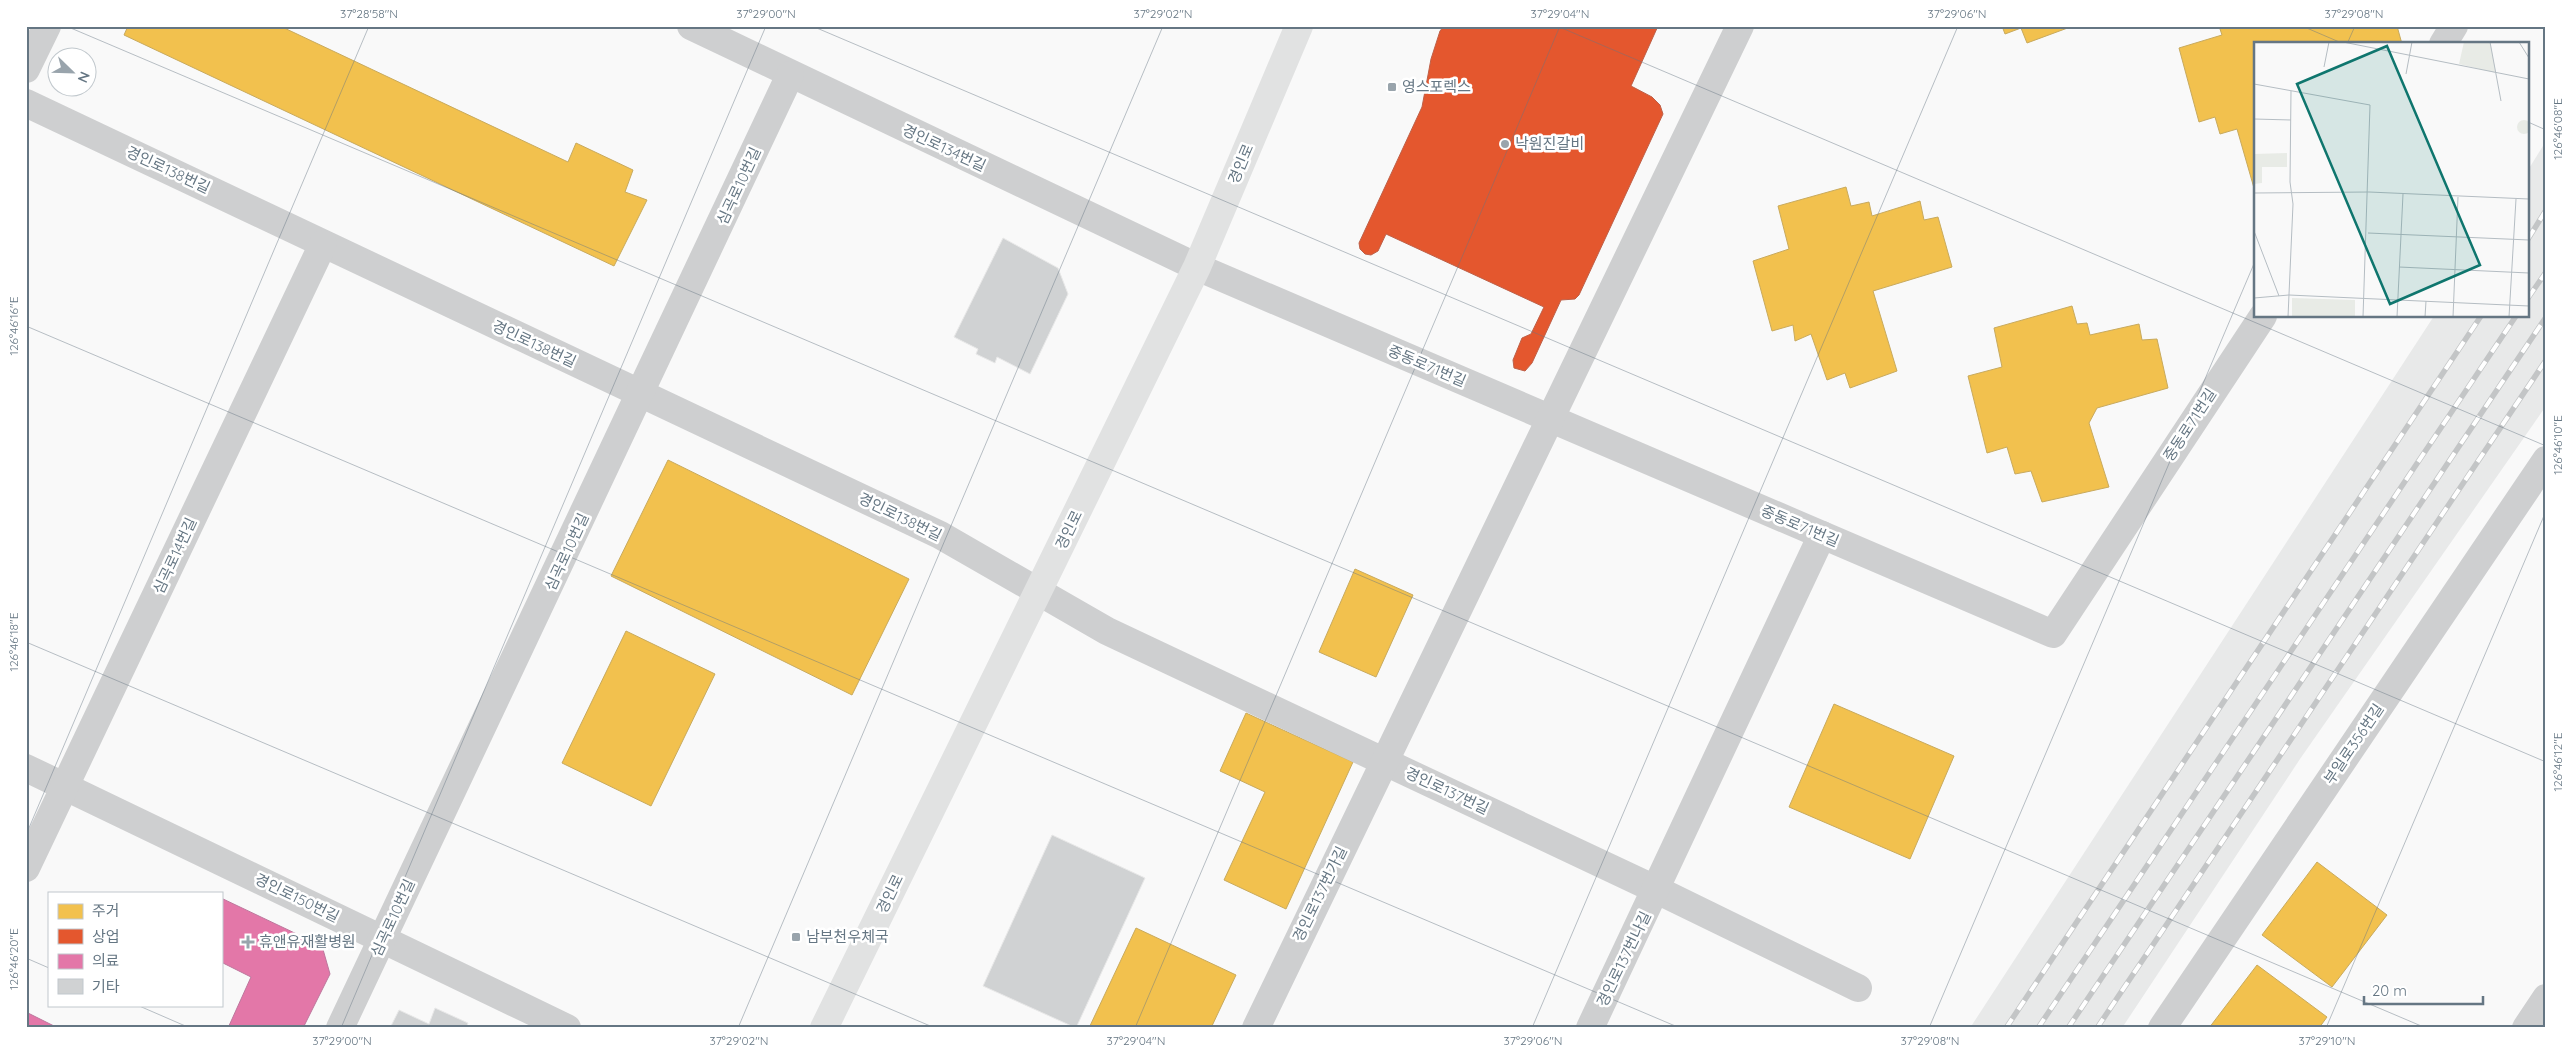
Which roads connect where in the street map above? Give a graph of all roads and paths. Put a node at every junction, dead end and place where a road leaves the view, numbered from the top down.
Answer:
1 (47, 26) edge
2 (691, 26) edge
3 (1299, 26) edge
4 (1740, 26) edge
5 (2454, 26) edge
6 (2444, 42) edge
7 (26, 69) edge
8 (790, 75) junction
9 (26, 103) edge
10 (323, 244) junction
11 (1197, 267) junction
12 (2261, 318) edge
13 (642, 394) junction
14 (1550, 419) junction
15 (2546, 460) edge
16 (1822, 535) junction
17 (1039, 590) junction
18 (1384, 761) junction
19 (26, 768) edge
20 (65, 787) junction
21 (26, 868) edge
22 (1657, 890) junction
23 (383, 939) junction
24 (1858, 988) dead end
25 (2546, 998) edge
26 (340, 1028) edge
27 (567, 1028) edge
28 (824, 1028) edge
29 (1256, 1028) edge
30 (1590, 1028) edge
31 (2162, 1028) edge
32 (2526, 1028) edge

1 - 7 street
2 - 8 street, 경인로134번길
3 - 11 main road, 경인로
4 - 14 street, 경인로137번가길
5 - 6 street
8 - 11 street, 경인로134번길
8 - 13 street, 심곡로10번길
9 - 10 street, 경인로138번길
10 - 13 street, 경인로138번길
10 - 20 street, 심곡로14번길
11 - 14 street, 중동로71번길
11 - 17 main road, 경인로
12 - 16 street, 중동로71번길
13 - 17 street, 경인로138번길
13 - 23 street, 심곡로10번길
14 - 16 street, 중동로71번길
14 - 18 street, 경인로137번가길
15 - 31 street, 부일로356번길
16 - 22 street, 경인로137번나길
17 - 18 street, 경인로137번길
17 - 28 main road, 경인로
18 - 22 street, 경인로137번길
18 - 29 street, 경인로137번가길
19 - 20 street, 경인로150번길
20 - 21 street, 심곡로14번길
20 - 23 street, 경인로150번길
22 - 24 street, 경인로137번길
22 - 30 street, 경인로137번나길
23 - 26 street, 심곡로10번길
23 - 27 street, 경인로150번길
25 - 32 street

